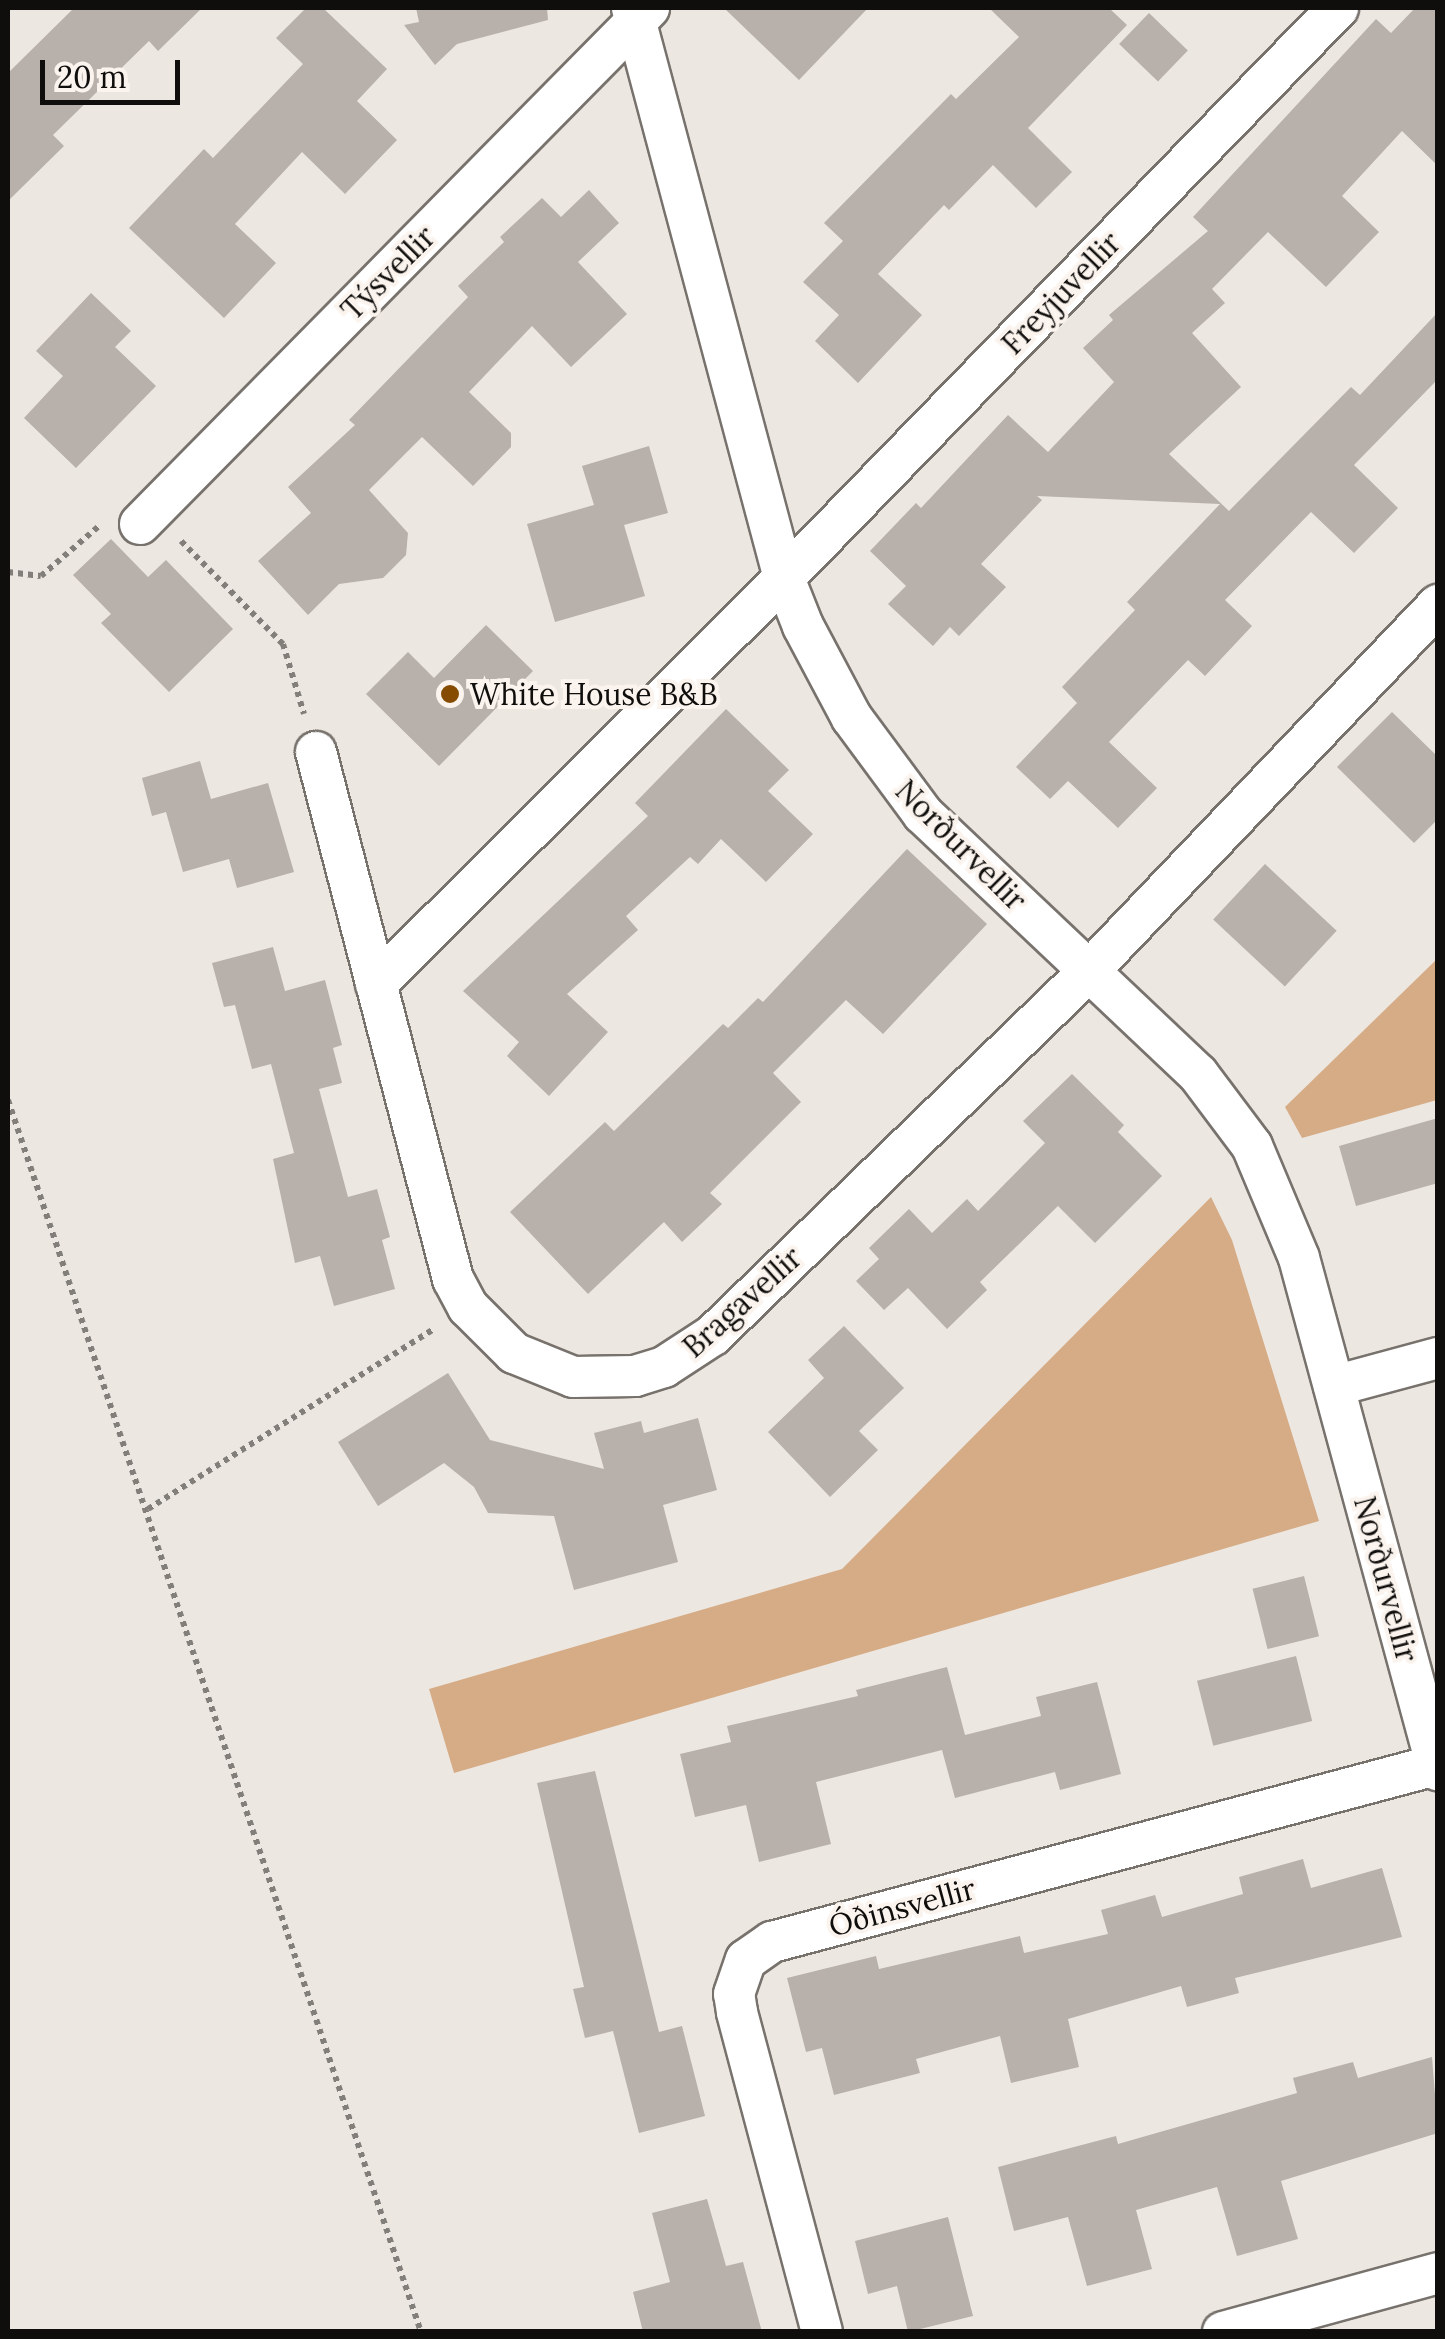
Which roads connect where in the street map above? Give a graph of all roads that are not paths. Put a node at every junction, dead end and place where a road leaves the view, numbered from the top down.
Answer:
1 (1338, 8) edge
2 (639, 12) edge
3 (146, 518) road end
4 (784, 578) junction
5 (1438, 605) edge
6 (316, 752) road end
7 (1089, 971) junction
8 (376, 984) junction
9 (1438, 1358) edge
10 (1334, 1386) junction
11 (1437, 1768) edge
12 (1438, 2273) edge
13 (822, 2332) edge
14 (1223, 2332) edge

1 - 4 street, Freyjuvellir
2 - 3 street, Týsvellir
2 - 4 street, Norðurvellir
4 - 7 street, Norðurvellir
4 - 8 street
5 - 7 street
6 - 8 street, Bragavellir
7 - 8 street, Bragavellir
7 - 10 street, Norðurvellir
9 - 10 street
10 - 11 street, Norðurvellir
11 - 13 street, Óðinsvellir
12 - 14 street

